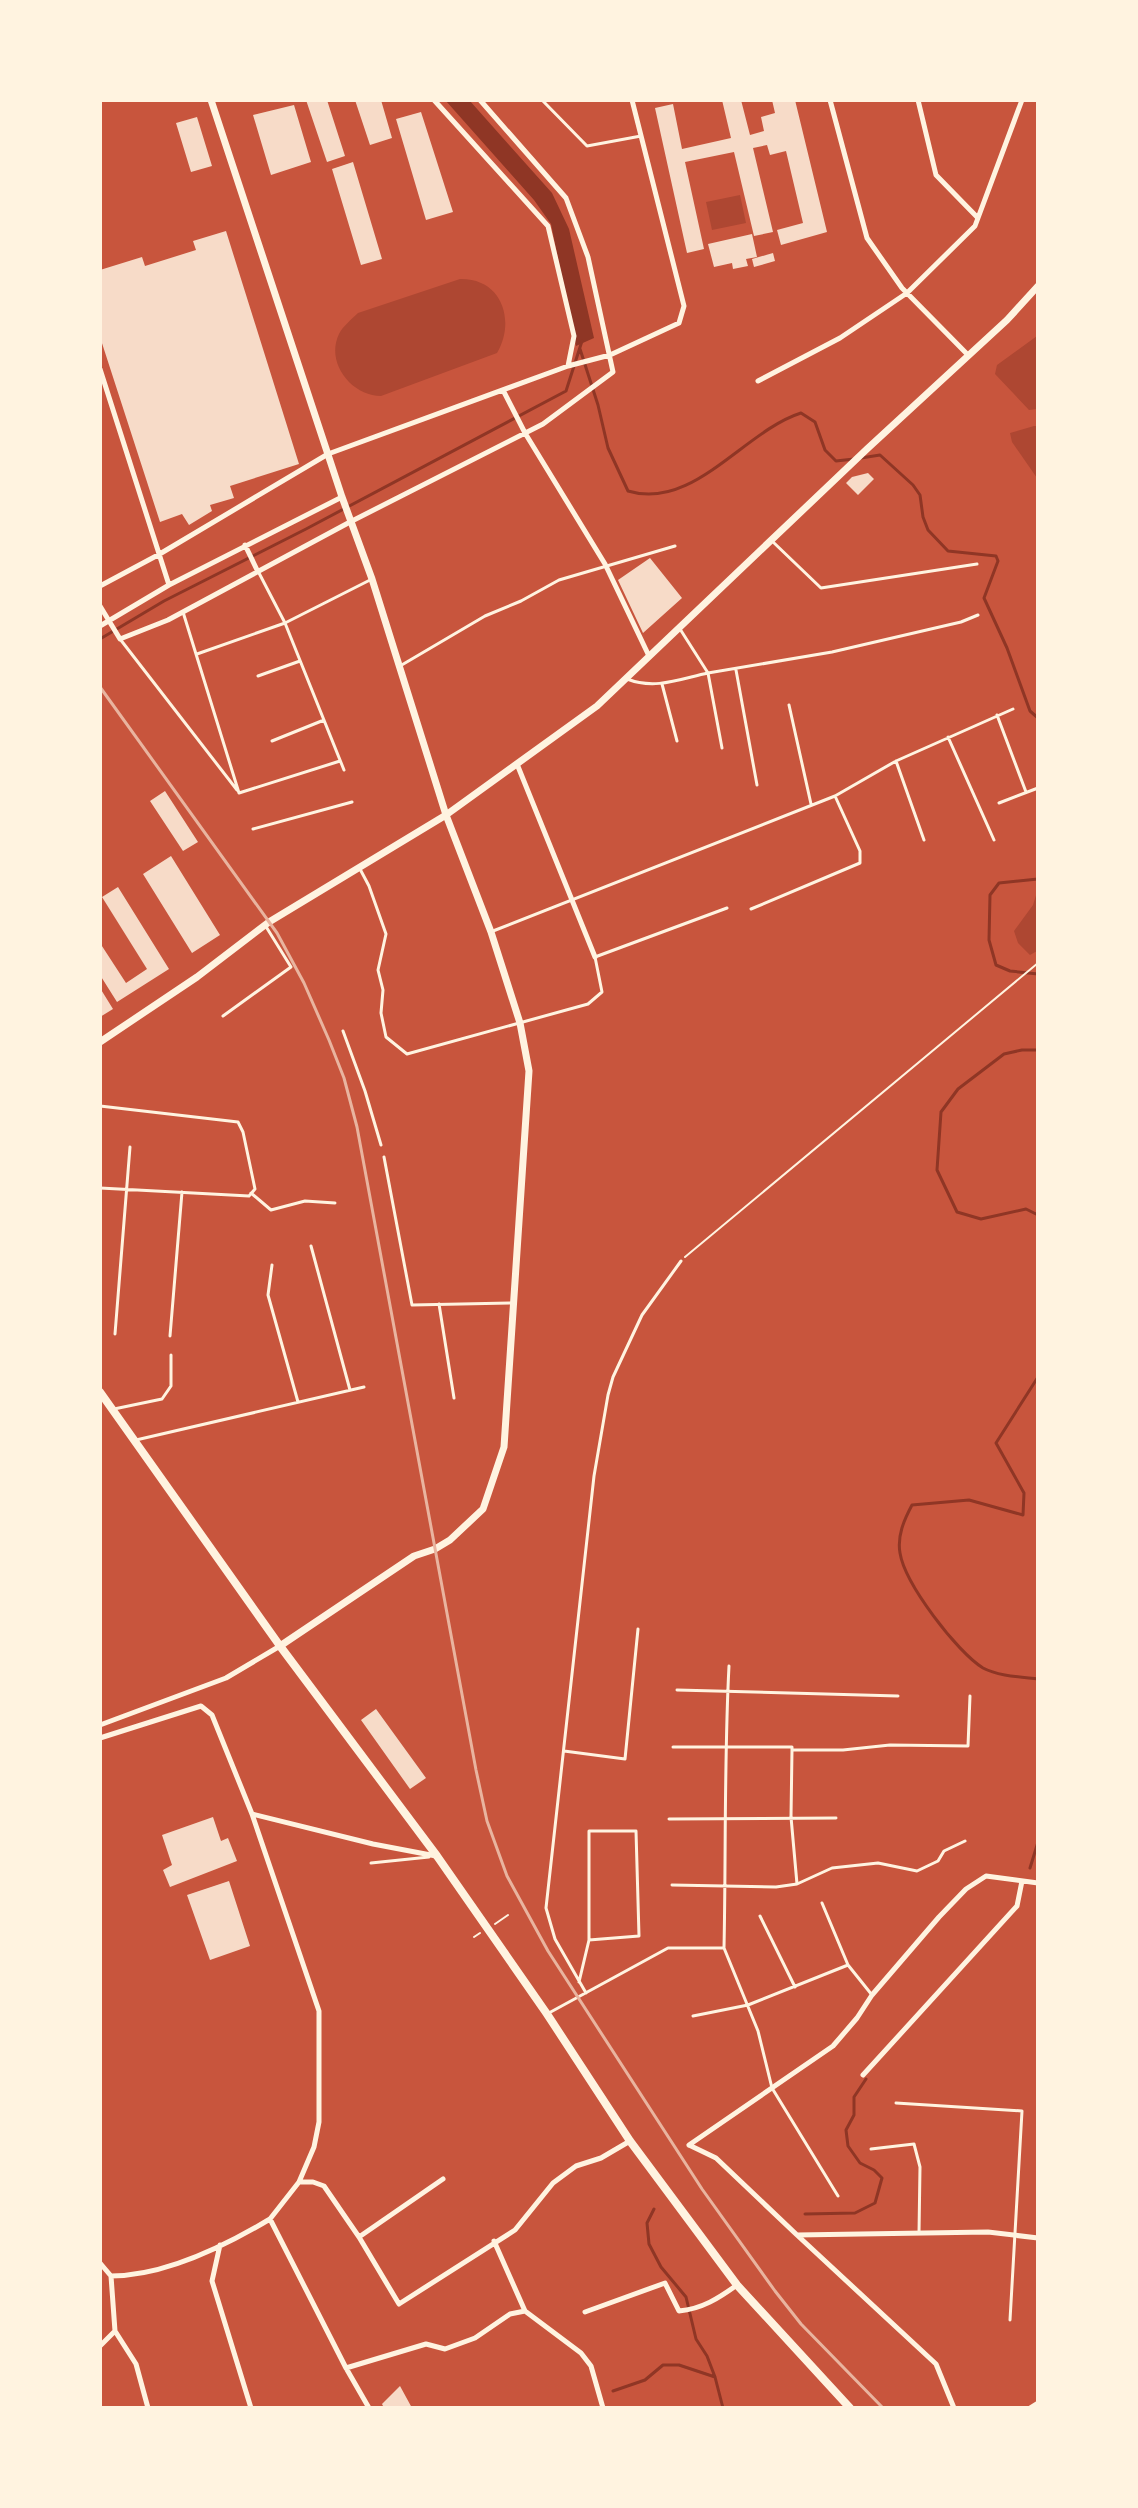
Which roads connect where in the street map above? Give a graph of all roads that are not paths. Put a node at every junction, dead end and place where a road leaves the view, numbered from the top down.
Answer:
1 (211, 100) edge
2 (434, 100) edge
3 (480, 100) edge
4 (542, 100) edge
5 (633, 100) edge
6 (830, 100) edge
7 (918, 100) edge
8 (1022, 100) edge
9 (642, 136) junction
10 (976, 218) junction
11 (1038, 286) edge
12 (907, 293) junction
13 (610, 355) junction
14 (968, 355) junction
15 (568, 366) junction
16 (100, 369) edge
17 (758, 381) dead end
18 (503, 390) junction
19 (525, 433) junction
20 (328, 454) junction
21 (342, 496) junction
22 (350, 522) junction
23 (771, 541) junction
24 (245, 545) junction
25 (675, 546) dead end
26 (158, 555) junction
27 (605, 564) junction
28 (976, 564) dead end
29 (258, 572) junction
30 (372, 579) junction
31 (169, 585) junction
32 (100, 586) edge
33 (100, 606) edge
34 (183, 612) junction
35 (978, 615) dead end
36 (111, 621) junction
37 (285, 623) junction
38 (100, 626) edge
39 (679, 628) junction
40 (120, 639) junction
41 (197, 654) junction
42 (649, 656) junction
43 (300, 661) junction
44 (399, 666) junction
45 (736, 670) junction
46 (708, 673) junction
47 (258, 676) dead end
48 (627, 679) junction
49 (662, 684) junction
50 (789, 705) dead end
51 (1013, 709) dead end
52 (997, 716) junction
53 (324, 720) junction
54 (948, 737) junction
55 (272, 741) dead end
56 (677, 741) dead end
57 (722, 748) dead end
58 (340, 761) junction
59 (896, 761) junction
60 (517, 764) junction
61 (344, 770) dead end
62 (757, 785) dead end
63 (1038, 788) edge
64 (1026, 792) junction
65 (239, 793) junction
66 (835, 796) junction
67 (352, 802) dead end
68 (999, 803) dead end
69 (811, 804) junction
70 (446, 815) junction
71 (253, 829) dead end
72 (924, 840) dead end
73 (994, 840) dead end
74 (360, 869) junction
75 (572, 900) junction
76 (727, 908) dead end
77 (751, 909) dead end
78 (265, 925) junction
79 (491, 932) junction
80 (595, 957) junction
81 (223, 1016) dead end
82 (520, 1023) junction
83 (344, 1031) dead end
84 (100, 1042) edge
85 (100, 1106) edge
86 (381, 1145) dead end
87 (130, 1147) dead end
88 (384, 1156) dead end
89 (100, 1188) edge
90 (127, 1190) junction
91 (182, 1192) junction
92 (251, 1193) junction
93 (335, 1203) dead end
94 (311, 1246) dead end
95 (681, 1261) road end
96 (272, 1265) dead end
97 (512, 1303) junction
98 (439, 1304) junction
99 (115, 1334) dead end
100 (170, 1336) dead end
101 (171, 1355) dead end
102 (364, 1387) dead end
103 (350, 1390) junction
104 (100, 1392) edge
105 (454, 1398) dead end
106 (298, 1402) junction
107 (112, 1409) junction
108 (135, 1441) junction
109 (638, 1629) dead end
110 (280, 1646) junction
111 (729, 1666) dead end
112 (677, 1690) dead end
113 (728, 1690) junction
114 (898, 1696) dead end
115 (970, 1696) dead end
116 (100, 1725) edge
117 (100, 1738) edge
118 (725, 1746) junction
119 (673, 1747) dead end
120 (792, 1750) junction
121 (564, 1751) junction
122 (252, 1814) junction
123 (791, 1817) junction
124 (727, 1818) junction
125 (836, 1818) dead end
126 (669, 1819) dead end
127 (965, 1841) dead end
128 (437, 1856) junction
129 (371, 1863) dead end
130 (1022, 1881) junction
131 (1038, 1883) edge
132 (797, 1884) junction
133 (672, 1886) dead end
134 (726, 1886) junction
135 (822, 1903) dead end
136 (760, 1916) dead end
137 (589, 1940) junction
138 (724, 1948) junction
139 (848, 1965) junction
140 (579, 1982) junction
141 (795, 1987) junction
142 (586, 1993) junction
143 (872, 1995) junction
144 (748, 2006) junction
145 (547, 2014) junction
146 (693, 2016) dead end
147 (863, 2075) dead end
148 (772, 2088) junction
149 (896, 2103) dead end
150 (630, 2141) junction
151 (871, 2149) dead end
152 (443, 2179) dead end
153 (299, 2182) junction
154 (838, 2196) dead end
155 (270, 2219) junction
156 (919, 2233) junction
157 (797, 2235) junction
158 (1014, 2235) junction
159 (359, 2237) junction
160 (1038, 2238) edge
161 (494, 2241) junction
162 (220, 2245) junction
163 (100, 2263) edge
164 (111, 2276) junction
165 (736, 2285) junction
166 (525, 2311) junction
167 (585, 2312) dead end
168 (1010, 2320) dead end
169 (115, 2331) junction
170 (100, 2346) edge
171 (346, 2368) junction
172 (1038, 2403) edge
173 (148, 2408) edge
174 (251, 2408) edge
175 (369, 2408) edge
176 (603, 2408) edge
177 (850, 2408) edge
178 (954, 2408) edge
179 (1030, 2408) edge

1 - 20 street
2 - 15 street
3 - 13 street
4 - 9 lane
5 - 9 street
6 - 12 street
7 - 10 street
8 - 10 street
9 - 13 street
10 - 12 street
11 - 14 street
12 - 14 street
12 - 17 street
13 - 15 street
13 - 19 street
14 - 23 street
15 - 18 street
16 - 26 street
18 - 19 street
18 - 20 street
19 - 22 street
19 - 27 street
20 - 21 street
20 - 26 street
21 - 22 street
21 - 24 street
22 - 29 street
22 - 30 street
23 - 28 lane
23 - 39 street
24 - 29 street
24 - 31 street
25 - 27 lane
26 - 31 street
26 - 32 street
27 - 42 street
27 - 44 lane
29 - 34 street
29 - 37 lane
30 - 37 lane
30 - 44 street
31 - 36 street
33 - 36 street
34 - 40 street
34 - 41 lane
35 - 45 lane
36 - 38 street
36 - 40 street
37 - 41 lane
37 - 43 lane
39 - 42 street
39 - 46 lane
40 - 65 lane
41 - 65 lane
42 - 48 street
43 - 47 lane
43 - 53 lane
44 - 70 street
45 - 46 lane
45 - 62 lane
46 - 49 lane
46 - 57 lane
48 - 49 lane
48 - 60 street
49 - 56 lane
50 - 69 lane
51 - 52 lane
52 - 54 lane
52 - 64 lane
53 - 55 lane
53 - 58 lane
54 - 59 lane
54 - 73 lane
58 - 61 lane
58 - 65 lane
59 - 66 lane
59 - 72 lane
60 - 70 street
60 - 75 street
63 - 64 lane
64 - 68 lane
66 - 69 lane
66 - 77 lane
67 - 71 lane
69 - 75 lane
70 - 74 street
70 - 79 street
74 - 78 street
74 - 82 lane
75 - 79 lane
75 - 80 street
76 - 80 lane
78 - 81 lane
78 - 84 street
79 - 82 street
80 - 82 lane
82 - 97 street
83 - 86 lane
85 - 92 lane
87 - 90 lane
88 - 98 lane
89 - 90 lane
90 - 91 lane
90 - 99 lane
91 - 92 lane
91 - 100 lane
92 - 93 lane
94 - 103 lane
95 - 121 lane
96 - 106 lane
97 - 98 lane
97 - 110 street
98 - 105 lane
101 - 107 lane
102 - 103 lane
103 - 106 lane
104 - 107 main road
106 - 108 lane
107 - 108 main road
108 - 110 main road
109 - 121 lane
110 - 116 street
110 - 128 main road
111 - 113 lane
112 - 113 lane
113 - 114 lane
113 - 118 lane
115 - 120 lane
117 - 122 street
118 - 119 lane
118 - 120 lane
118 - 124 lane
120 - 123 lane
121 - 140 lane
122 - 128 street
122 - 153 street
123 - 124 lane
123 - 125 lane
123 - 132 lane
124 - 126 lane
124 - 134 lane
127 - 132 lane
128 - 129 lane
128 - 145 main road
130 - 131 street
130 - 143 street
130 - 147 street
132 - 134 lane
133 - 134 lane
134 - 138 lane
135 - 139 lane
136 - 141 lane
137 - 137 lane
137 - 140 lane
138 - 142 lane
138 - 144 lane
139 - 141 lane
139 - 143 lane
140 - 142 lane
141 - 144 lane
142 - 145 lane
143 - 148 street
144 - 146 lane
144 - 148 lane
145 - 150 main road
148 - 154 lane
148 - 157 street
149 - 158 lane
150 - 161 street
150 - 165 main road
151 - 156 lane
152 - 159 street
153 - 155 street
153 - 159 street
155 - 162 street
155 - 171 street
156 - 157 street
156 - 158 street
157 - 178 street
158 - 160 street
158 - 168 lane
159 - 161 street
161 - 166 street
162 - 164 street
162 - 174 street
163 - 164 street
164 - 169 street
165 - 167 street
165 - 177 main road
166 - 171 street
166 - 176 street
169 - 170 street
169 - 173 street
171 - 175 street
172 - 179 street

